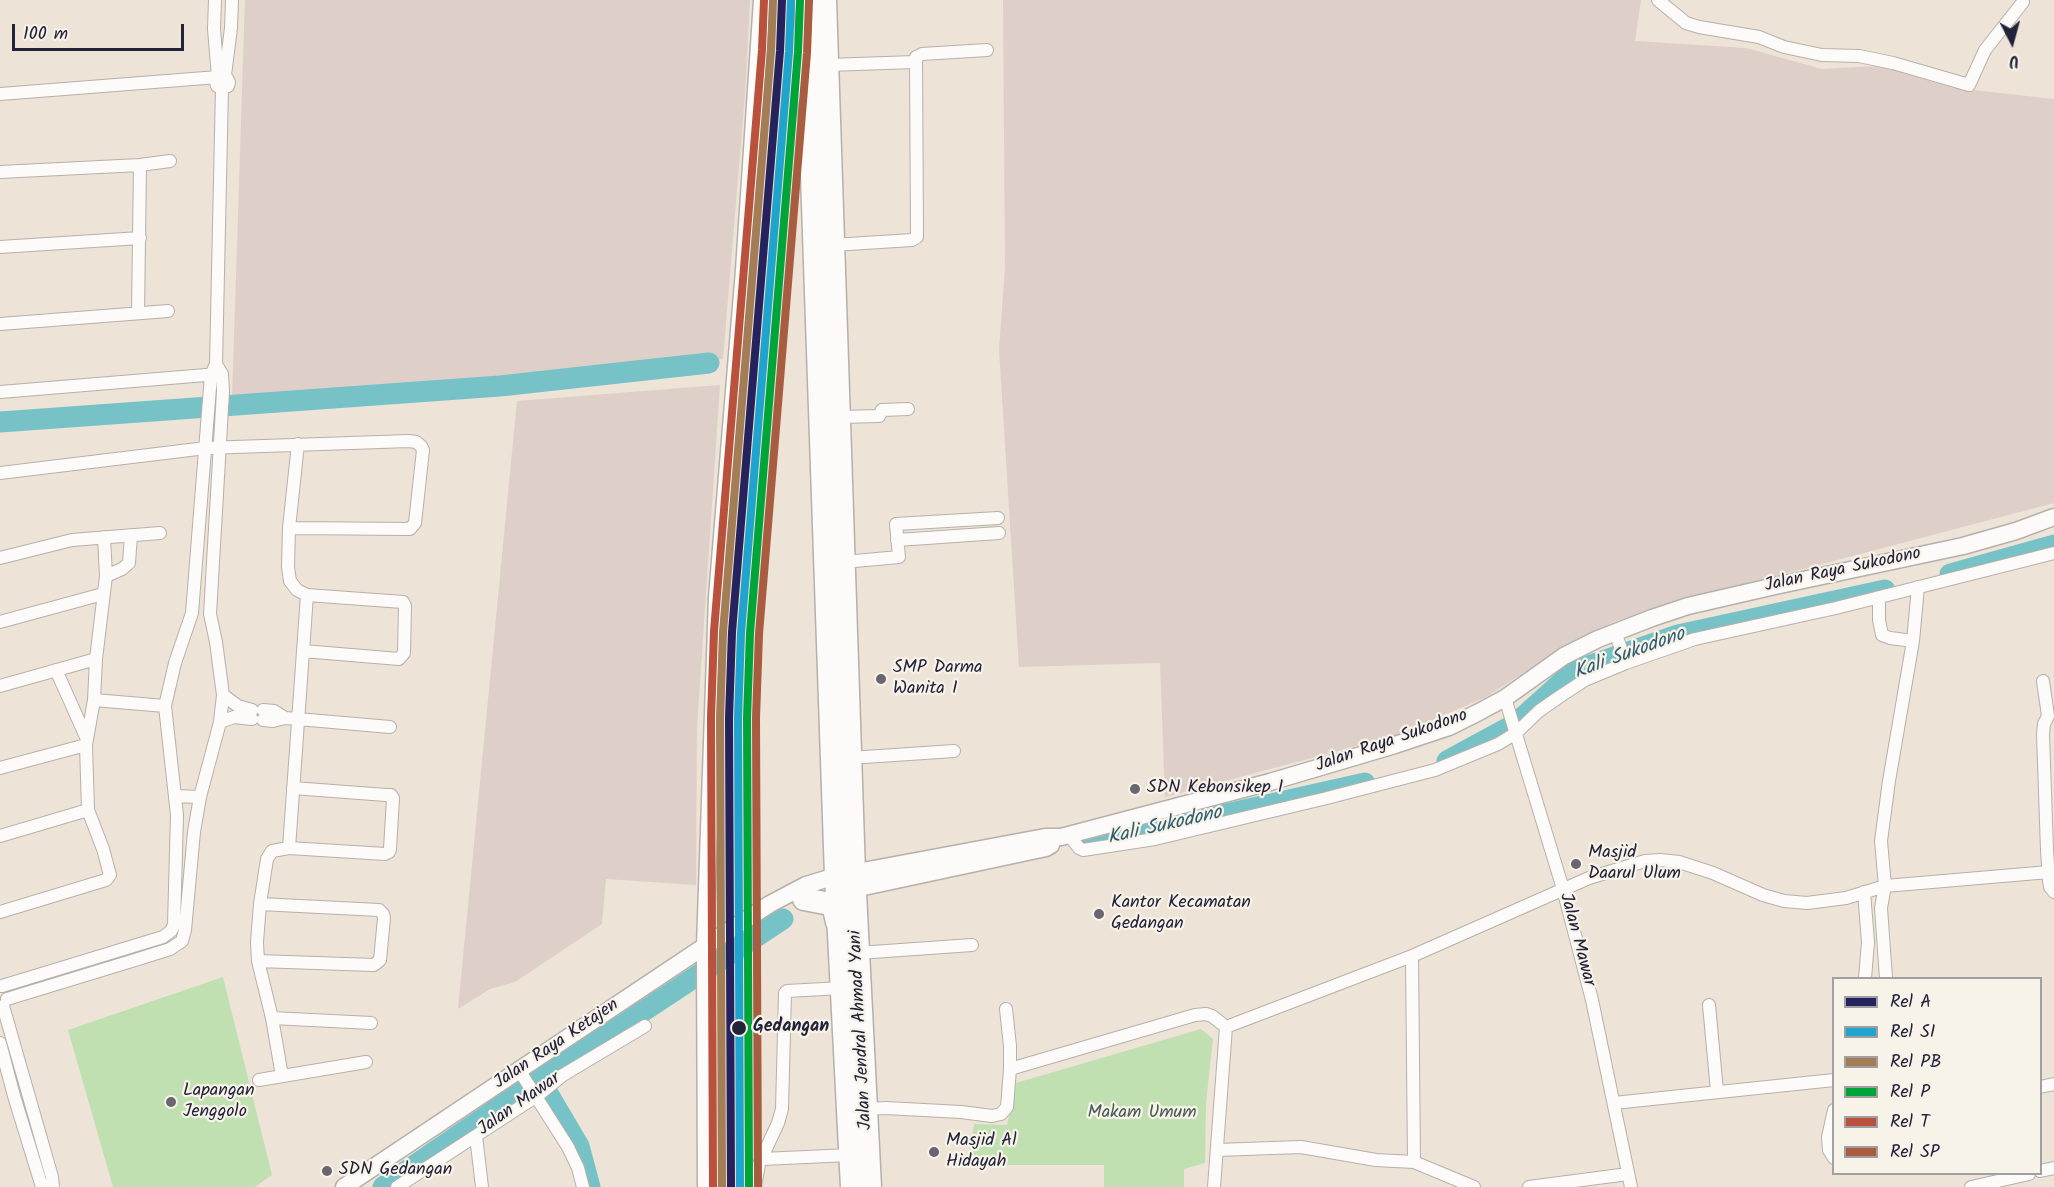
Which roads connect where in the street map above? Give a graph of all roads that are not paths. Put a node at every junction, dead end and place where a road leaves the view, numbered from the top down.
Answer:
1 (215, 0) edge
2 (232, 0) edge
3 (762, 0) edge
4 (806, 0) edge
5 (825, 0) edge
6 (1658, 0) edge
7 (2023, 2) dead end
8 (987, 50) dead end
9 (915, 62) junction
10 (828, 65) junction
11 (221, 80) junction
12 (0, 94) edge
13 (170, 161) dead end
14 (140, 165) junction
15 (0, 172) edge
16 (140, 237) junction
17 (833, 246) junction
18 (0, 247) edge
19 (168, 311) dead end
20 (138, 314) junction
21 (0, 324) edge
22 (217, 371) junction
23 (0, 392) edge
24 (908, 409) dead end
25 (839, 417) junction
26 (298, 444) junction
27 (206, 448) junction
28 (220, 448) junction
29 (0, 473) edge
30 (2054, 517) edge
31 (201, 518) junction
32 (998, 518) dead end
33 (215, 519) junction
34 (289, 528) junction
35 (160, 533) dead end
36 (999, 533) dead end
37 (131, 535) junction
38 (104, 537) junction
39 (897, 540) junction
40 (2054, 553) edge
41 (0, 558) edge
42 (844, 562) junction
43 (105, 576) junction
44 (1918, 587) junction
45 (103, 594) junction
46 (307, 596) junction
47 (1879, 597) junction
48 (192, 613) junction
49 (210, 614) junction
50 (0, 622) edge
51 (1616, 636) junction
52 (1913, 641) junction
53 (303, 651) junction
54 (96, 659) junction
55 (1625, 661) junction
56 (57, 670) junction
57 (2043, 681) dead end
58 (0, 686) edge
59 (223, 695) junction
60 (94, 700) junction
61 (1507, 703) junction
62 (165, 706) junction
63 (2051, 714) edge
64 (257, 715) junction
65 (291, 718) junction
66 (220, 722) junction
67 (390, 727) dead end
68 (1516, 731) junction
69 (86, 741) junction
70 (954, 751) dead end
71 (850, 758) junction
72 (0, 768) edge
73 (293, 788) junction
74 (175, 796) junction
75 (200, 796) junction
76 (88, 810) junction
77 (0, 836) edge
78 (1065, 836) junction
79 (2051, 840) edge
80 (289, 848) junction
81 (2049, 872) junction
82 (846, 883) junction
83 (1877, 888) junction
84 (1563, 889) junction
85 (2054, 892) edge
86 (804, 899) junction
87 (260, 904) junction
88 (770, 904) junction
89 (0, 912) edge
90 (839, 933) junction
91 (972, 945) dead end
92 (858, 953) junction
93 (133, 954) junction
94 (1412, 956) junction
95 (258, 961) junction
96 (705, 961) junction
97 (1865, 977) edge
98 (1886, 977) edge
99 (1, 986) edge
100 (842, 988) junction
101 (3, 1004) edge
102 (1709, 1005) dead end
103 (1006, 1009) dead end
104 (272, 1018) junction
105 (372, 1023) dead end
106 (645, 1026) dead end
107 (1226, 1027) junction
108 (0, 1042) edge
109 (366, 1062) dead end
110 (1010, 1069) junction
111 (521, 1073) junction
112 (282, 1076) junction
113 (24, 1080) junction
114 (260, 1080) dead end
115 (1832, 1080) edge
116 (10, 1083) junction
117 (1718, 1091) junction
118 (535, 1092) junction
119 (1614, 1103) junction
120 (866, 1109) junction
121 (1832, 1115) edge
122 (477, 1136) junction
123 (1217, 1150) junction
124 (850, 1155) junction
125 (1832, 1156) edge
126 (762, 1159) junction
127 (1414, 1162) junction
128 (1628, 1174) junction
129 (2021, 1175) edge
130 (365, 1180) edge
131 (42, 1187) edge
132 (52, 1187) edge
133 (344, 1187) edge
134 (397, 1187) edge
135 (482, 1187) edge
136 (583, 1187) edge
137 (706, 1187) edge
138 (755, 1187) edge
139 (852, 1187) edge
140 (870, 1187) edge
141 (1214, 1187) edge
142 (1474, 1187) edge
143 (1529, 1187) edge
144 (1630, 1187) edge
145 (1971, 1187) edge

1 - 11 street
2 - 11 street
3 - 96 street
4 - 82 highway
5 - 10 highway
6 - 7 street
8 - 9 street
9 - 10 street
9 - 17 street
10 - 17 highway
11 - 12 street
11 - 22 street
13 - 14 street
14 - 15 street
14 - 16 street
16 - 18 street
16 - 20 street
17 - 25 highway
19 - 20 street
20 - 21 street
22 - 23 street
22 - 27 street
22 - 28 street
24 - 25 street
25 - 42 highway
26 - 28 street
26 - 34 street
26 - 34 street
27 - 28 street
27 - 29 street
27 - 31 street
28 - 33 street
30 - 51 street, Jalan Raya Sukodono
31 - 33 street
31 - 48 street
32 - 39 street
33 - 49 street
34 - 46 street
35 - 37 street
36 - 39 street
37 - 38 street
37 - 43 street
38 - 41 street
38 - 43 street
39 - 42 street
40 - 44 street
42 - 71 highway
43 - 45 street
44 - 47 street
44 - 52 street
45 - 50 street
45 - 54 street
46 - 53 street
46 - 53 street
47 - 52 street
47 - 55 street
48 - 49 street
48 - 62 street
49 - 59 street
51 - 55 street
51 - 61 street, Jalan Raya Sukodono
52 - 83 street
53 - 65 street
54 - 56 street
54 - 60 street
55 - 68 street
56 - 58 street
56 - 69 street
57 - 63 street
59 - 64 street
59 - 66 street
60 - 62 street
60 - 69 street
61 - 68 street, Jalan Mawar
61 - 78 street, Jalan Raya Sukodono
62 - 74 street
63 - 79 street
64 - 65 street
64 - 66 street
65 - 67 street
65 - 73 street
66 - 75 street
68 - 78 street
68 - 84 street, Jalan Mawar
69 - 72 street
69 - 76 street
70 - 71 street
71 - 82 highway
73 - 80 street
73 - 80 street
74 - 75 street
74 - 93 street
75 - 93 street
76 - 77 street
76 - 89 street
78 - 82 street, Jalan Raya Sukodono
79 - 81 street
80 - 87 street
81 - 83 street
81 - 85 street
82 - 86 street, Jalan Raya Ketajen
82 - 88 street, Jalan Raya Ketajen
82 - 90 highway, Jalan Jendral Ahmad Yani
82 - 92 highway, Jalan Jendral Ahmad Yani
83 - 84 street
83 - 97 street
83 - 98 street
84 - 94 street
84 - 119 street, Jalan Mawar
86 - 88 street, Jalan Raya Ketajen
86 - 90 highway
87 - 95 street
87 - 95 street
88 - 96 street, Jalan Raya Ketajen
90 - 100 highway, Jalan Jendral Ahmad Yani
91 - 92 street
92 - 120 highway, Jalan Jendral Ahmad Yani
93 - 99 street
93 - 101 street
94 - 107 street
94 - 127 street
95 - 104 street
96 - 111 street, Jalan Raya Ketajen
96 - 137 street
99 - 101 street
100 - 124 highway, Jalan Jendral Ahmad Yani
100 - 126 street
101 - 113 street
102 - 117 street
103 - 110 street
104 - 105 street
104 - 112 street
106 - 118 street, Jalan Mawar
107 - 110 street
107 - 123 street
108 - 116 street
109 - 112 street
110 - 120 street
111 - 118 street
111 - 130 street, Jalan Raya Ketajen
112 - 114 street
113 - 116 street
113 - 132 street
115 - 117 street
116 - 131 street
117 - 119 street
118 - 122 street, Jalan Mawar
118 - 136 street
119 - 128 street, Jalan Mawar
120 - 140 highway, Jalan Jendral Ahmad Yani
121 - 125 street
122 - 134 street, Jalan Mawar
122 - 135 street
123 - 127 street
123 - 141 street
124 - 126 street
124 - 139 highway, Jalan Jendral Ahmad Yani
126 - 138 street
127 - 142 street
128 - 143 street
128 - 144 street, Jalan Mawar
129 - 145 street
130 - 133 street, Jalan Raya Ketajen

